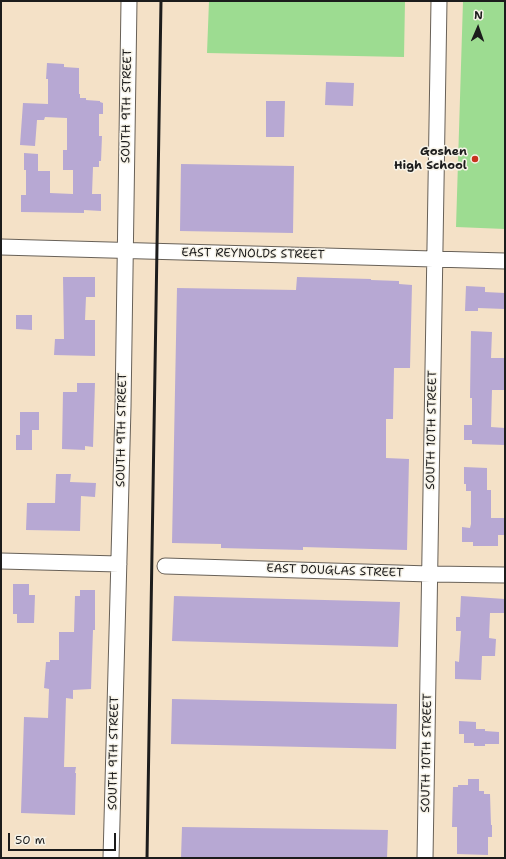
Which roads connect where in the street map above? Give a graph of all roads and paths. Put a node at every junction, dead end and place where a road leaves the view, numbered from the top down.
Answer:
1 (129, 1) edge
2 (439, 1) edge
3 (1, 248) edge
4 (125, 251) junction
5 (436, 258) junction
6 (505, 261) edge
7 (1, 561) edge
8 (119, 564) junction
9 (165, 566) dead end
10 (430, 574) junction
11 (505, 575) edge
12 (111, 858) edge
13 (425, 858) edge

1 - 4 street, SOUTH 9TH STREET
2 - 5 street, SOUTH 10TH STREET
3 - 4 street, EAST REYNOLDS STREET
4 - 5 street, EAST REYNOLDS STREET
4 - 8 street, SOUTH 9TH STREET
5 - 6 street, EAST REYNOLDS STREET
5 - 10 street, SOUTH 10TH STREET
7 - 8 street
8 - 12 street, SOUTH 9TH STREET
9 - 10 street, EAST DOUGLAS STREET
10 - 11 street, EAST DOUGLAS STREET
10 - 13 street, SOUTH 10TH STREET

